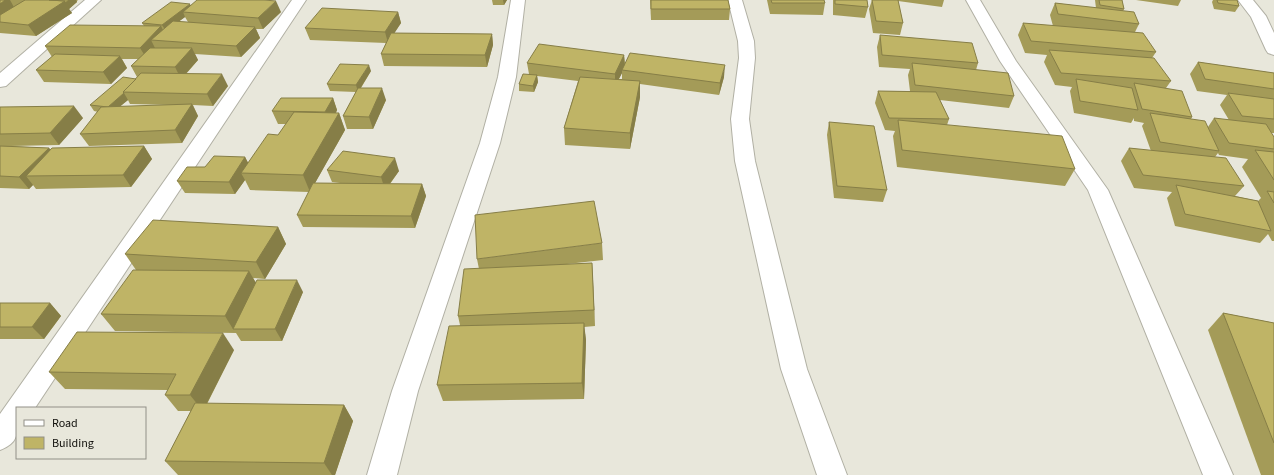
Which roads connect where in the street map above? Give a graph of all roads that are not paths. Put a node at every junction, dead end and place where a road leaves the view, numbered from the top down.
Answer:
1 (94, 0) edge
2 (299, 0) edge
3 (518, 0) edge
4 (735, 0) edge
5 (973, 0) edge
6 (1245, 0) edge
7 (1273, 47) edge
8 (3, 76) edge
9 (21, 407) edge
10 (16, 413) edge
11 (0, 437) edge
12 (382, 475) edge
13 (832, 475) edge
14 (1218, 475) edge

1 - 8 street
2 - 9 street
3 - 12 street
4 - 13 street
5 - 14 street
6 - 7 street
10 - 11 street

